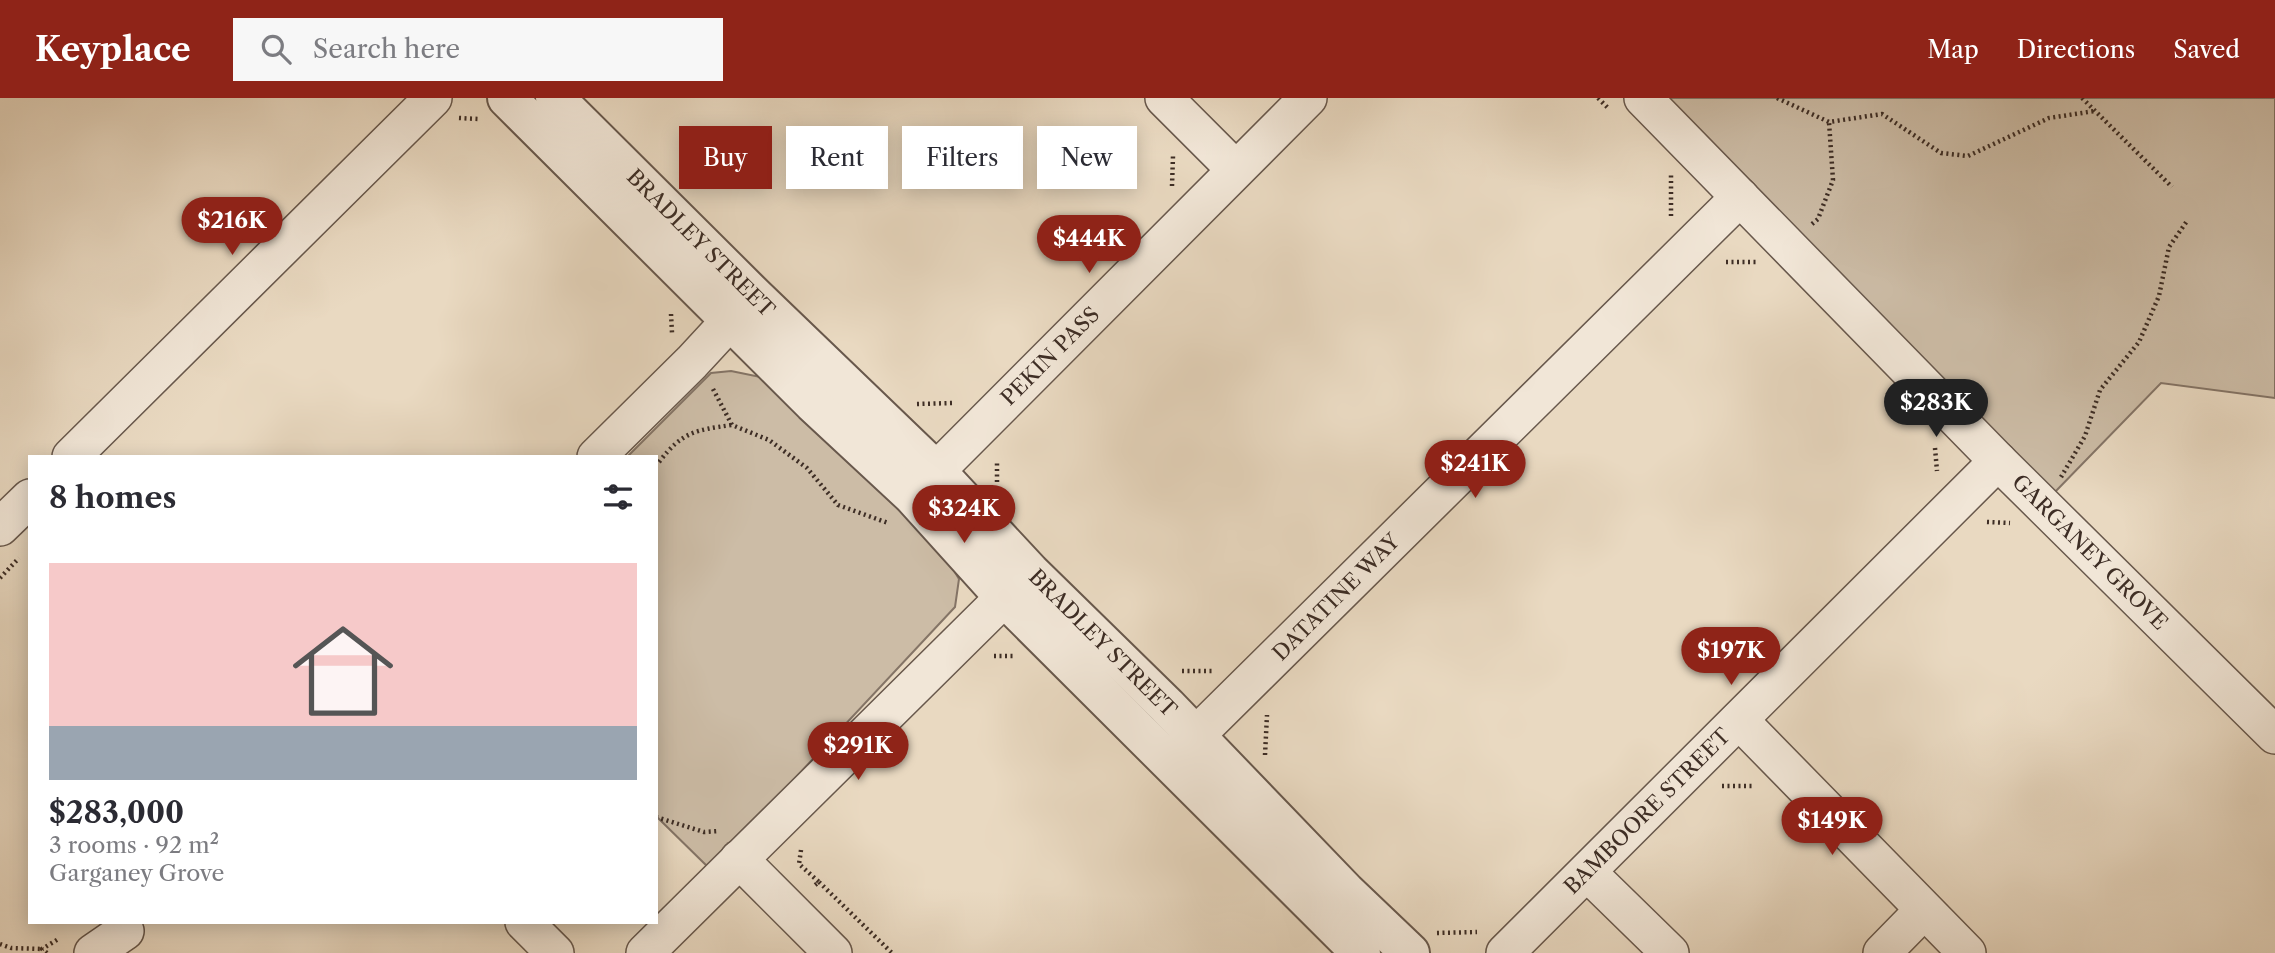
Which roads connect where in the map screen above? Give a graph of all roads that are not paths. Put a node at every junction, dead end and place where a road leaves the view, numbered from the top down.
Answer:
1 (433, 98) edge
2 (507, 98) edge
3 (555, 98) edge
4 (1164, 98) edge
5 (1308, 98) edge
6 (1629, 107) edge
7 (1235, 169) junction
8 (1741, 197) junction
9 (742, 307) junction
10 (73, 455) edge
11 (598, 455) edge
12 (1997, 461) junction
13 (912, 497) junction
14 (28, 500) edge
15 (0, 527) edge
16 (1018, 585) junction
17 (1739, 720) junction
18 (2275, 735) edge
19 (1183, 748) junction
20 (732, 845) junction
21 (1587, 872) junction
22 (1924, 910) junction
23 (526, 924) edge
24 (123, 935) edge
25 (1496, 942) edge
26 (1422, 943) edge
27 (93, 953) edge
28 (555, 953) edge
29 (645, 953) edge
30 (833, 953) edge
31 (1361, 953) edge
32 (1670, 953) edge
33 (1882, 953) edge
34 (1967, 953) edge

1 - 10 street
2 - 9 street, BRADLEY STREET
3 - 9 street, BRADLEY STREET
4 - 7 street
5 - 7 street, PEKIN PASS
6 - 8 street, GARGANEY GROVE
7 - 13 street, PEKIN PASS
8 - 12 street, GARGANEY GROVE
8 - 19 street, DATATINE WAY
9 - 11 street
9 - 13 street, BRADLEY STREET
12 - 17 street, BAMBOORE STREET
12 - 18 street, GARGANEY GROVE
13 - 16 street, BRADLEY STREET
14 - 15 street
16 - 19 street, BRADLEY STREET
16 - 19 street, BRADLEY STREET
16 - 20 street
17 - 21 street, BAMBOORE STREET
17 - 22 street
19 - 26 street, BRADLEY STREET
19 - 31 street, BRADLEY STREET
20 - 29 street
20 - 30 street
21 - 25 street, BAMBOORE STREET
21 - 32 street
22 - 33 street
22 - 34 street
23 - 28 street
24 - 27 street

